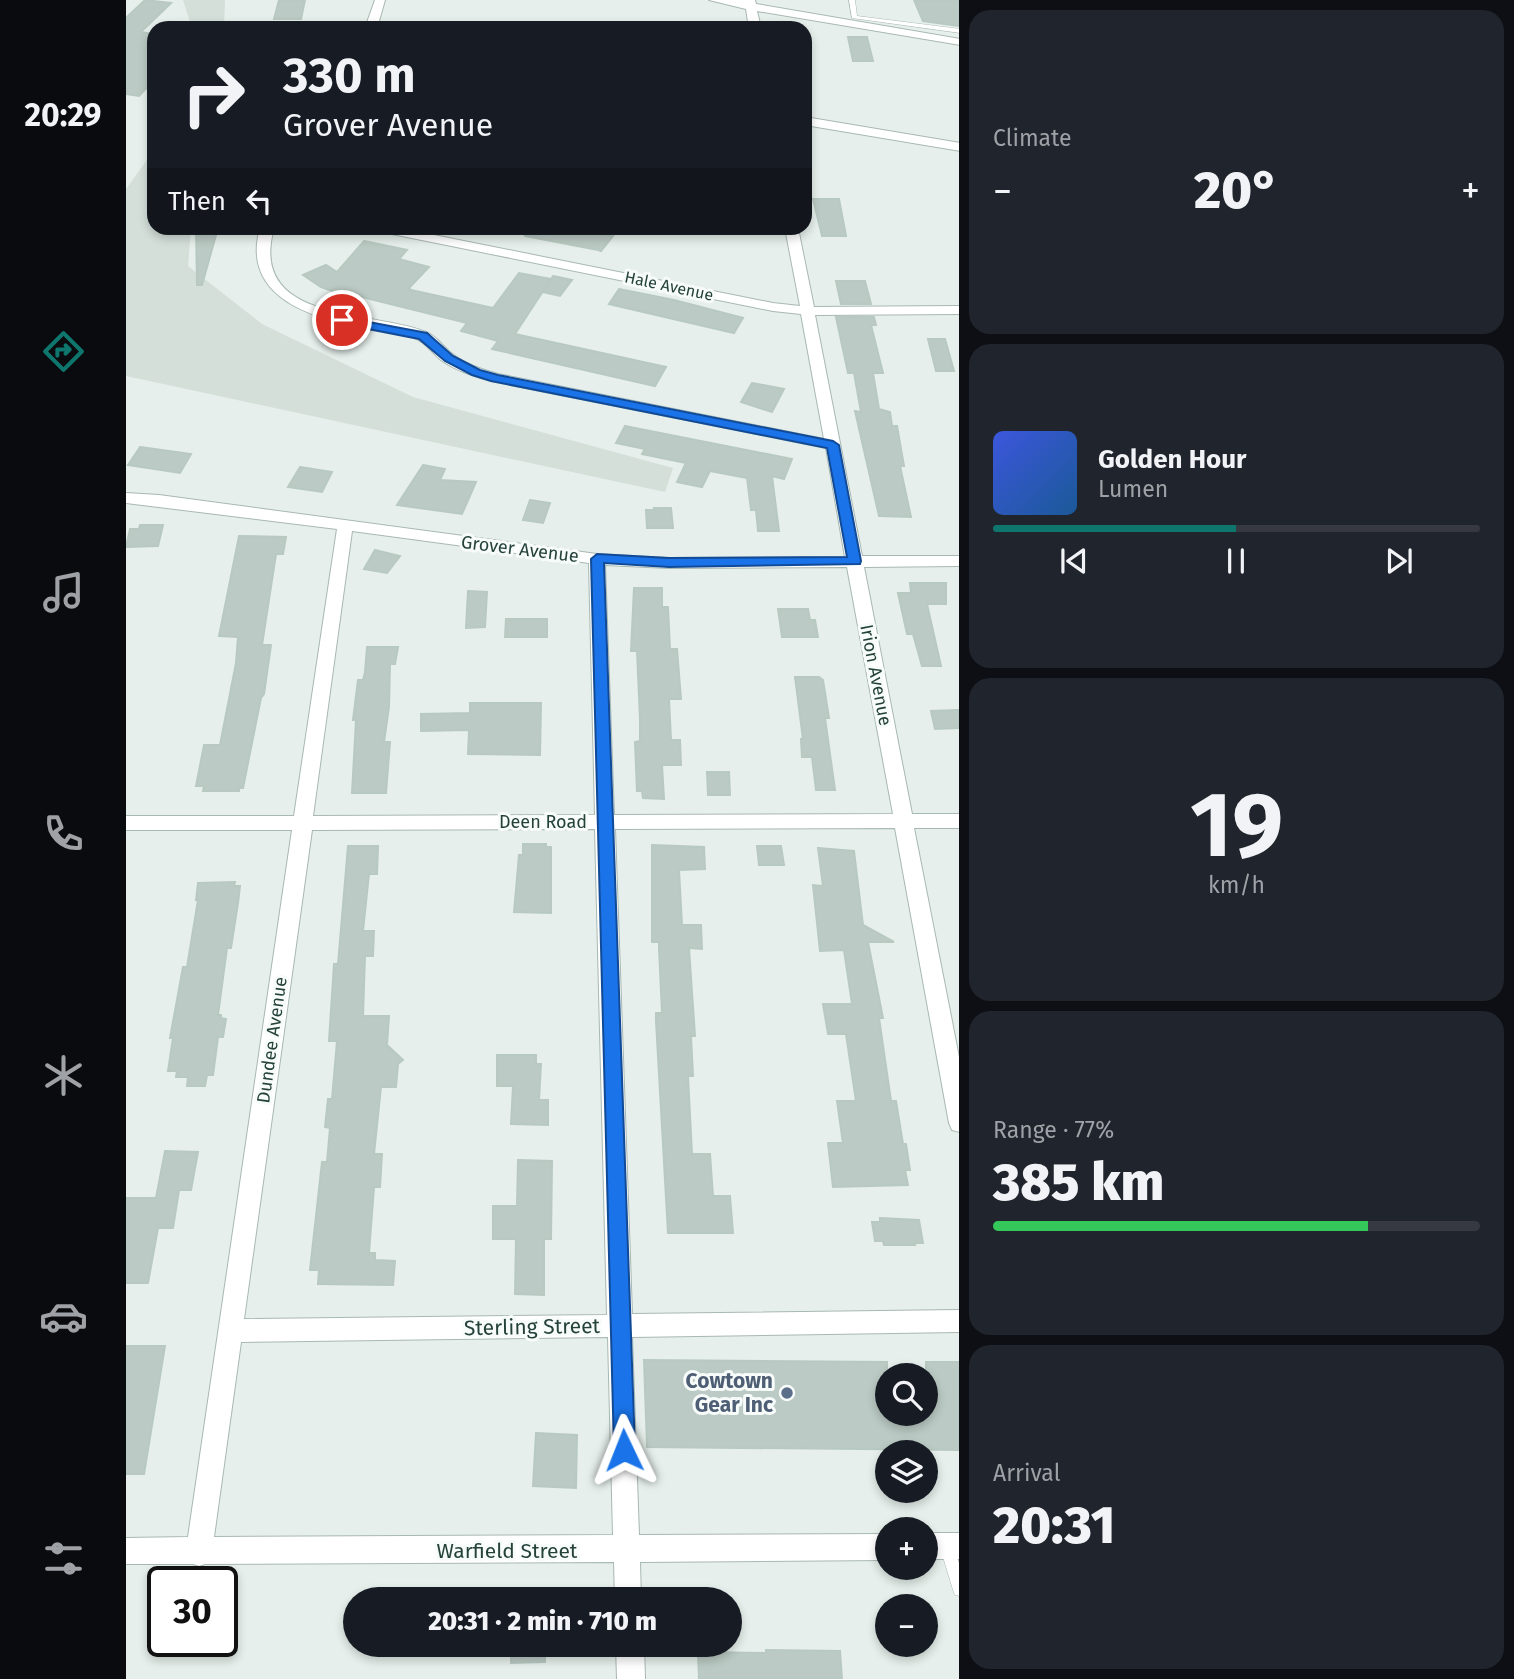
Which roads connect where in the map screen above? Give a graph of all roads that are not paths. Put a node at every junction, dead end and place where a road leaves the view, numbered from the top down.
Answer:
1 (380, 0) edge
2 (714, 0) edge
3 (852, 0) edge
4 (751, 3) edge
5 (850, 20) junction
6 (373, 21) edge
7 (754, 21) edge
8 (959, 31) edge
9 (959, 42) edge
10 (812, 122) edge
11 (959, 147) edge
12 (265, 235) edge
13 (416, 235) edge
14 (793, 235) edge
15 (959, 310) edge
16 (808, 311) junction
17 (833, 445) junction
18 (126, 498) edge
19 (345, 527) junction
20 (597, 559) junction
21 (855, 561) junction
22 (959, 561) edge
23 (903, 821) junction
24 (959, 821) edge
25 (605, 822) junction
26 (126, 823) edge
27 (303, 823) junction
28 (959, 1123) edge
29 (959, 1321) edge
30 (620, 1326) junction
31 (230, 1331) junction
32 (944, 1546) edge
33 (875, 1547) edge
34 (627, 1550) junction
35 (126, 1551) edge
36 (199, 1553) junction
37 (628, 1587) edge
38 (959, 1590) edge
39 (630, 1657) edge
40 (631, 1679) edge

1 - 6 street
2 - 4 street
3 - 5 lane
4 - 5 street
4 - 7 street
5 - 8 lane
5 - 9 street
10 - 11 street
12 - 17 street
13 - 16 street, Hale Avenue
14 - 16 street, Irion Avenue
15 - 16 street, Hale Avenue
16 - 17 street, Irion Avenue
17 - 21 street, Irion Avenue
18 - 19 street, Grover Avenue
19 - 20 street, Grover Avenue
19 - 27 street, Dundee Avenue
20 - 21 street, Grover Avenue
20 - 25 street
21 - 22 street, Grover Avenue
21 - 23 street, Irion Avenue
23 - 24 street, Deen Road
23 - 25 street, Deen Road
23 - 28 street, Irion Avenue
25 - 27 street, Deen Road
25 - 30 street
26 - 27 street, Deen Road
27 - 31 street, Dundee Avenue
29 - 30 street, Sterling Street
30 - 31 street, Sterling Street
30 - 34 street
31 - 36 street, Dundee Avenue
32 - 38 lane
33 - 34 street, Warfield Street
34 - 36 street, Warfield Street
34 - 37 street
35 - 36 street, Warfield Street
39 - 40 street

